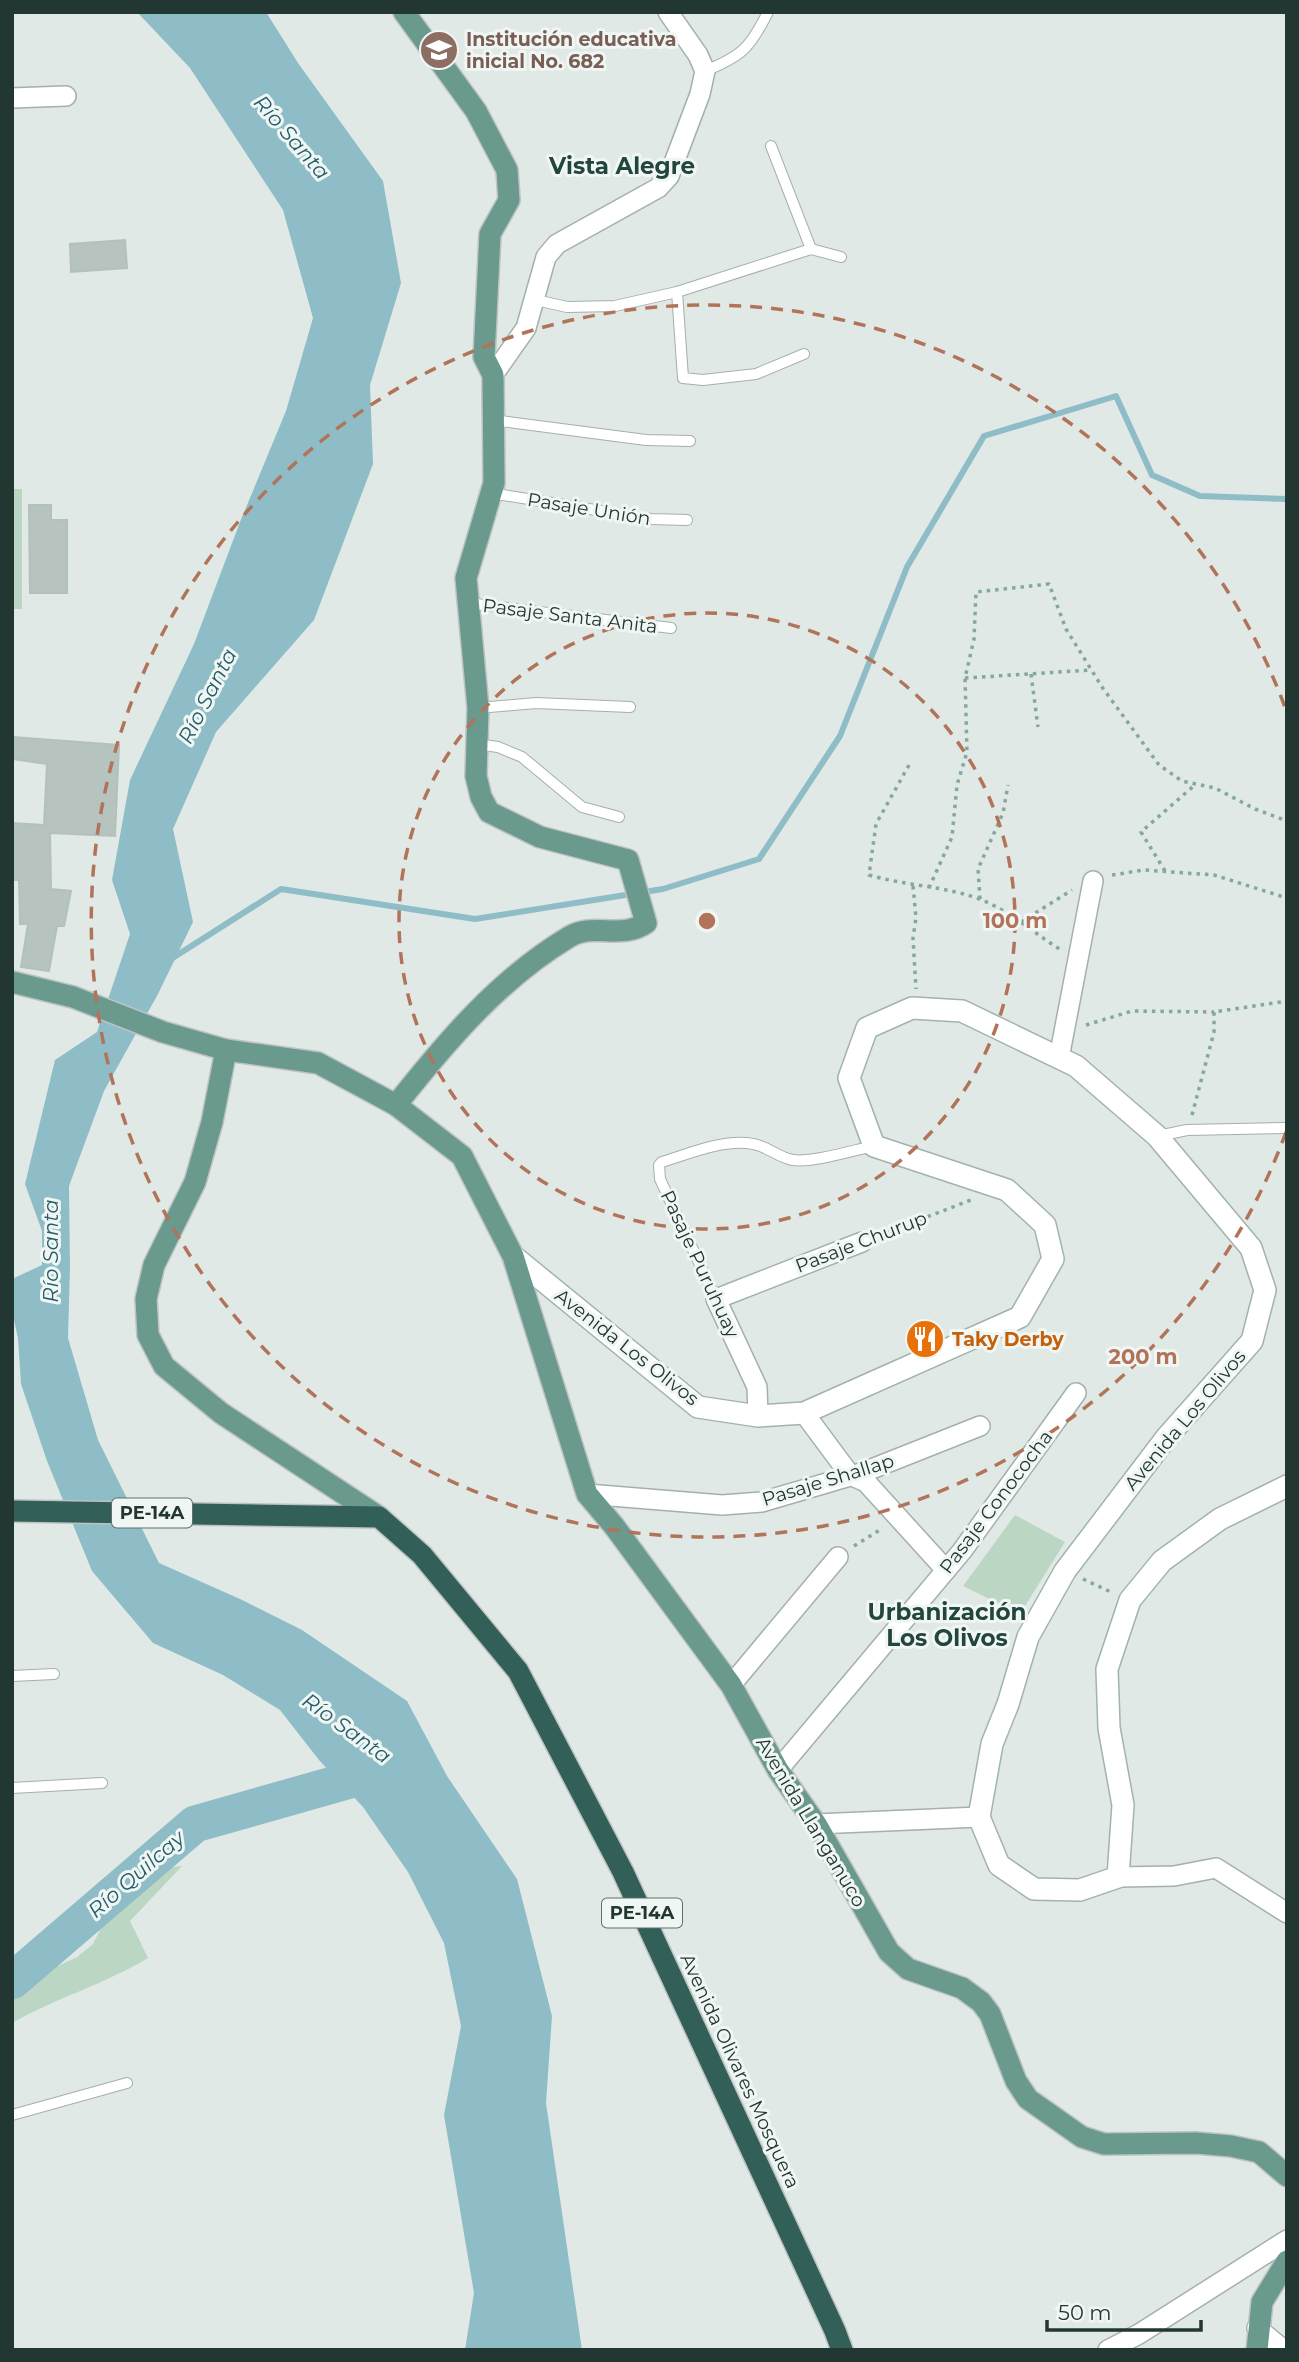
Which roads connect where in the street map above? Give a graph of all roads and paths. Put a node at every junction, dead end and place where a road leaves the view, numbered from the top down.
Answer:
1 (404, 12) edge
2 (668, 12) edge
3 (768, 12) edge
4 (705, 72) junction
5 (66, 96) dead end
6 (12, 98) edge
7 (771, 146) dead end
8 (811, 249) junction
9 (841, 257) dead end
10 (677, 292) junction
11 (536, 300) junction
12 (804, 354) dead end
13 (493, 375) junction
14 (494, 420) junction
15 (690, 441) dead end
16 (491, 494) junction
17 (687, 520) dead end
18 (468, 603) junction
19 (671, 628) dead end
20 (1091, 670) junction
21 (1031, 674) junction
22 (965, 678) junction
23 (630, 707) dead end
24 (478, 708) junction
25 (1038, 727) dead end
26 (476, 744) junction
27 (909, 765) dead end
28 (1196, 784) junction
29 (1008, 785) dead end
30 (618, 817) dead end
31 (1287, 821) edge
32 (1165, 872) junction
33 (1093, 881) junction
34 (913, 886) junction
35 (929, 888) junction
36 (1287, 898) edge
37 (980, 899) junction
38 (1021, 922) junction
39 (1078, 960) junction
40 (12, 982) edge
41 (1287, 1001) edge
42 (912, 1008) junction
43 (1214, 1012) junction
44 (1065, 1027) junction
45 (226, 1050) junction
46 (1059, 1058) junction
47 (396, 1105) junction
48 (1287, 1128) edge
49 (1187, 1130) junction
50 (1157, 1136) junction
51 (874, 1146) junction
52 (972, 1200) dead end
53 (862, 1242) joint
54 (513, 1256) junction
55 (716, 1299) junction
56 (1076, 1392) dead end
57 (804, 1413) junction
58 (758, 1416) junction
59 (980, 1426) dead end
60 (850, 1475) junction
61 (1287, 1486) edge
62 (587, 1494) junction
63 (12, 1511) edge
64 (379, 1517) junction
65 (899, 1518) junction
66 (838, 1557) joint
67 (946, 1570) junction
68 (1065, 1570) junction
69 (1130, 1601) junction
70 (54, 1674) dead end
71 (12, 1676) edge
72 (731, 1685) junction
73 (778, 1770) junction
74 (102, 1783) dead end
75 (12, 1788) edge
76 (979, 1817) junction
77 (816, 1824) junction
78 (1118, 1877) junction
79 (1287, 1913) edge
80 (127, 2083) dead end
81 (12, 2115) edge
82 (1287, 2176) edge
83 (1287, 2240) edge
84 (1287, 2260) edge
85 (1257, 2328) junction
86 (842, 2350) edge
87 (1108, 2350) edge
88 (1257, 2350) edge
89 (1284, 2350) edge

1 - 13 main road
2 - 4 street
3 - 4 lane
4 - 11 street
5 - 6 street
7 - 8 lane
8 - 9 lane
8 - 10 lane
10 - 11 lane
10 - 12 lane
11 - 13 street
13 - 14 main road
14 - 15 lane
14 - 16 main road
16 - 17 lane, Pasaje Unión
16 - 18 main road
18 - 19 lane, Pasaje Santa Anita
18 - 24 main road
20 - 21 path
20 - 22 path
20 - 28 path
21 - 22 path
21 - 25 path
22 - 35 path
23 - 24 lane
24 - 26 main road
26 - 30 lane
26 - 47 main road
27 - 34 path
28 - 31 path
28 - 32 path
29 - 37 path
32 - 33 path
32 - 36 path
33 - 38 path
33 - 39 street
34 - 35 path
34 - 42 path
35 - 37 path
37 - 38 path
38 - 39 path
39 - 44 street
40 - 45 main road, Avenida Los Olivos
41 - 43 path
42 - 46 main road, Avenida Los Olivos
42 - 51 main road, Avenida Los Olivos
43 - 44 path
43 - 49 path
44 - 46 street
45 - 47 main road, Avenida Los Olivos
45 - 64 main road, Avenida Olivares Mosquera
46 - 50 main road, Avenida Los Olivos
47 - 54 main road, Avenida Los Olivos
48 - 49 lane
49 - 50 lane
50 - 68 main road, Avenida Los Olivos
51 - 55 lane, Pasaje Puruhuay
51 - 57 main road, Avenida Los Olivos
52 - 53 path, Pasaje Churup
53 - 55 street, Pasaje Churup
54 - 58 main road, Avenida Los Olivos
54 - 62 main road, Avenida Llanganuco
55 - 58 street, Pasaje Puruhuay
56 - 67 street, Pasaje Conococha
57 - 58 main road, Avenida Los Olivos
57 - 60 street
59 - 60 street, Pasaje Shallap
60 - 62 street, Pasaje Shallap
60 - 65 street
61 - 69 main road
62 - 72 main road, Avenida Llanganuco
63 - 64 highway, PE-14A
64 - 86 highway, Avenida Olivares Mosquera / PE-14A
65 - 66 path
65 - 67 street
66 - 72 street
67 - 73 street, Pasaje Conococha
68 - 69 path
68 - 76 main road, Avenida Los Olivos
69 - 78 main road
70 - 71 lane
72 - 73 main road, Avenida Llanganuco
73 - 77 main road, Avenida Llanganuco
74 - 75 lane
76 - 77 street
76 - 78 main road
77 - 82 main road, Avenida Llanganuco
78 - 79 street
80 - 81 lane
83 - 87 street
84 - 85 main road
85 - 88 main road
85 - 89 street

